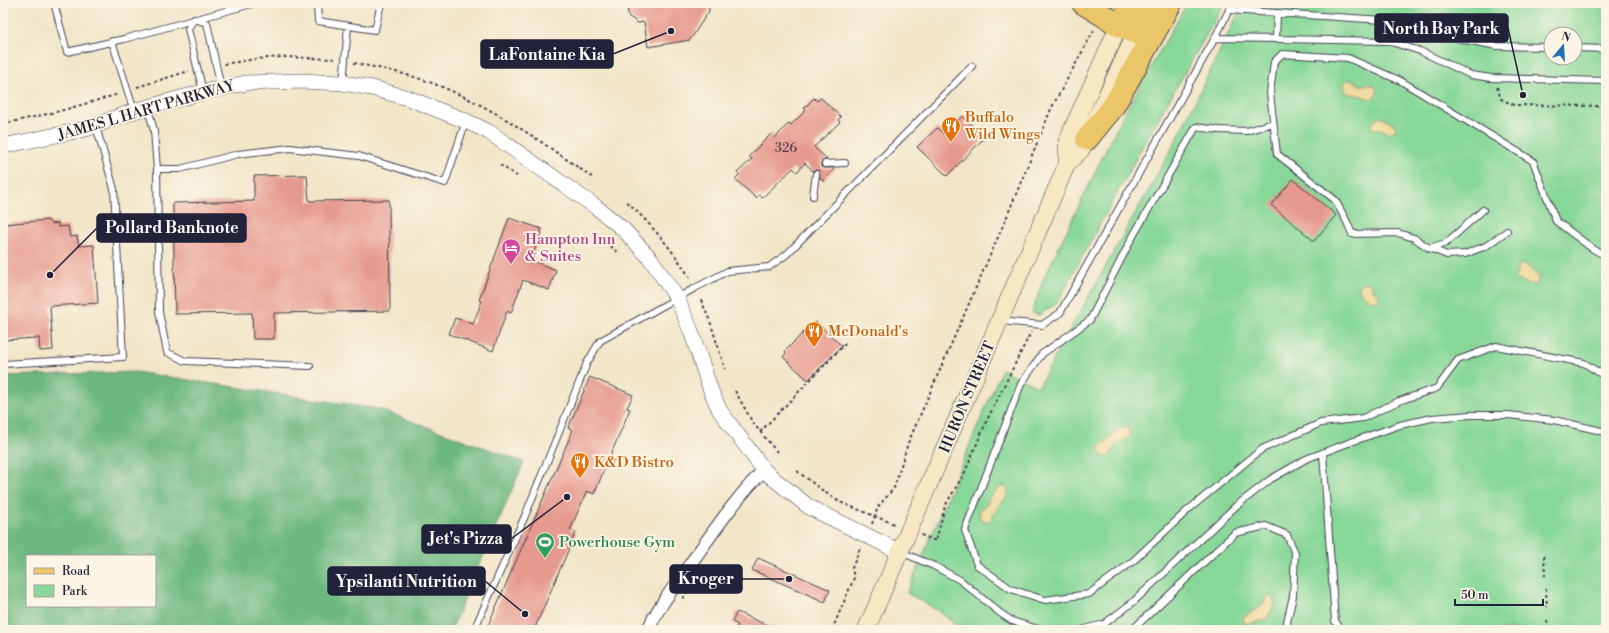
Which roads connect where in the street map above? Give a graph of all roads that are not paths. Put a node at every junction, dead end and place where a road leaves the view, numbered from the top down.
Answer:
1 (54, 3) edge
2 (255, 3) edge
3 (317, 3) edge
4 (381, 3) edge
5 (1083, 3) edge
6 (1130, 3) edge
7 (1150, 3) edge
8 (1171, 3) edge
9 (1237, 3) edge
10 (1229, 10) junction
11 (1277, 13) junction
12 (194, 19) junction
13 (348, 26) junction
14 (1127, 29) junction
15 (1215, 38) junction
16 (1276, 39) junction
17 (112, 41) junction
18 (1543, 47) edge
19 (1583, 48) edge
20 (1606, 49) edge
21 (972, 66) dead end
22 (1606, 81) edge
23 (343, 83) junction
24 (221, 88) junction
25 (203, 92) junction
26 (141, 110) junction
27 (466, 121) junction
28 (1273, 123) junction
29 (96, 126) junction
30 (1087, 139) junction
31 (3, 146) edge
32 (844, 163) dead end
33 (825, 164) dead end
34 (1067, 164) junction
35 (157, 169) junction
36 (816, 174) dead end
37 (813, 196) dead end
38 (1483, 210) dead end
39 (1507, 231) dead end
40 (1429, 248) junction
41 (1606, 256) edge
42 (677, 298) junction
43 (999, 321) junction
44 (3, 364) edge
45 (310, 366) dead end
46 (1606, 377) edge
47 (1606, 432) edge
48 (1323, 453) junction
49 (764, 470) junction
50 (900, 552) junction
51 (474, 630) edge
52 (648, 630) edge
53 (866, 630) edge
54 (1042, 630) edge
55 (1081, 630) edge
56 (1132, 630) edge
57 (1288, 630) edge
58 (1341, 630) edge

1 - 17 lane
2 - 12 lane
3 - 13 lane
4 - 13 lane
5 - 14 highway
6 - 14 main road
7 - 14 main road
8 - 30 highway
9 - 10 lane
10 - 11 lane
10 - 15 lane
11 - 16 lane
11 - 18 lane
12 - 17 lane
12 - 24 lane
12 - 25 lane
13 - 23 lane
14 - 30 main road
14 - 34 main road
15 - 16 lane
15 - 43 lane
16 - 22 lane
17 - 26 lane
19 - 20 lane
21 - 42 lane
23 - 24 street, JAMES L HART PARKWAY
23 - 27 street, JAMES L HART PARKWAY
24 - 25 street, JAMES L HART PARKWAY
25 - 26 street, JAMES L HART PARKWAY
26 - 29 street, JAMES L HART PARKWAY
26 - 35 lane
27 - 35 lane
27 - 42 street, JAMES L HART PARKWAY
28 - 40 lane
28 - 41 lane
28 - 46 lane
29 - 31 street, JAMES L HART PARKWAY
29 - 44 lane
30 - 34 main road
32 - 33 lane
34 - 43 main road, HURON STREET
35 - 45 lane
36 - 37 lane
38 - 40 lane
39 - 40 lane
42 - 49 street, JAMES L HART PARKWAY
42 - 51 lane
43 - 50 main road, HURON STREET
47 - 48 lane
48 - 55 lane
48 - 58 lane
49 - 50 street, JAMES L HART PARKWAY
49 - 52 street
50 - 53 main road, HURON STREET
50 - 54 lane
56 - 57 lane

